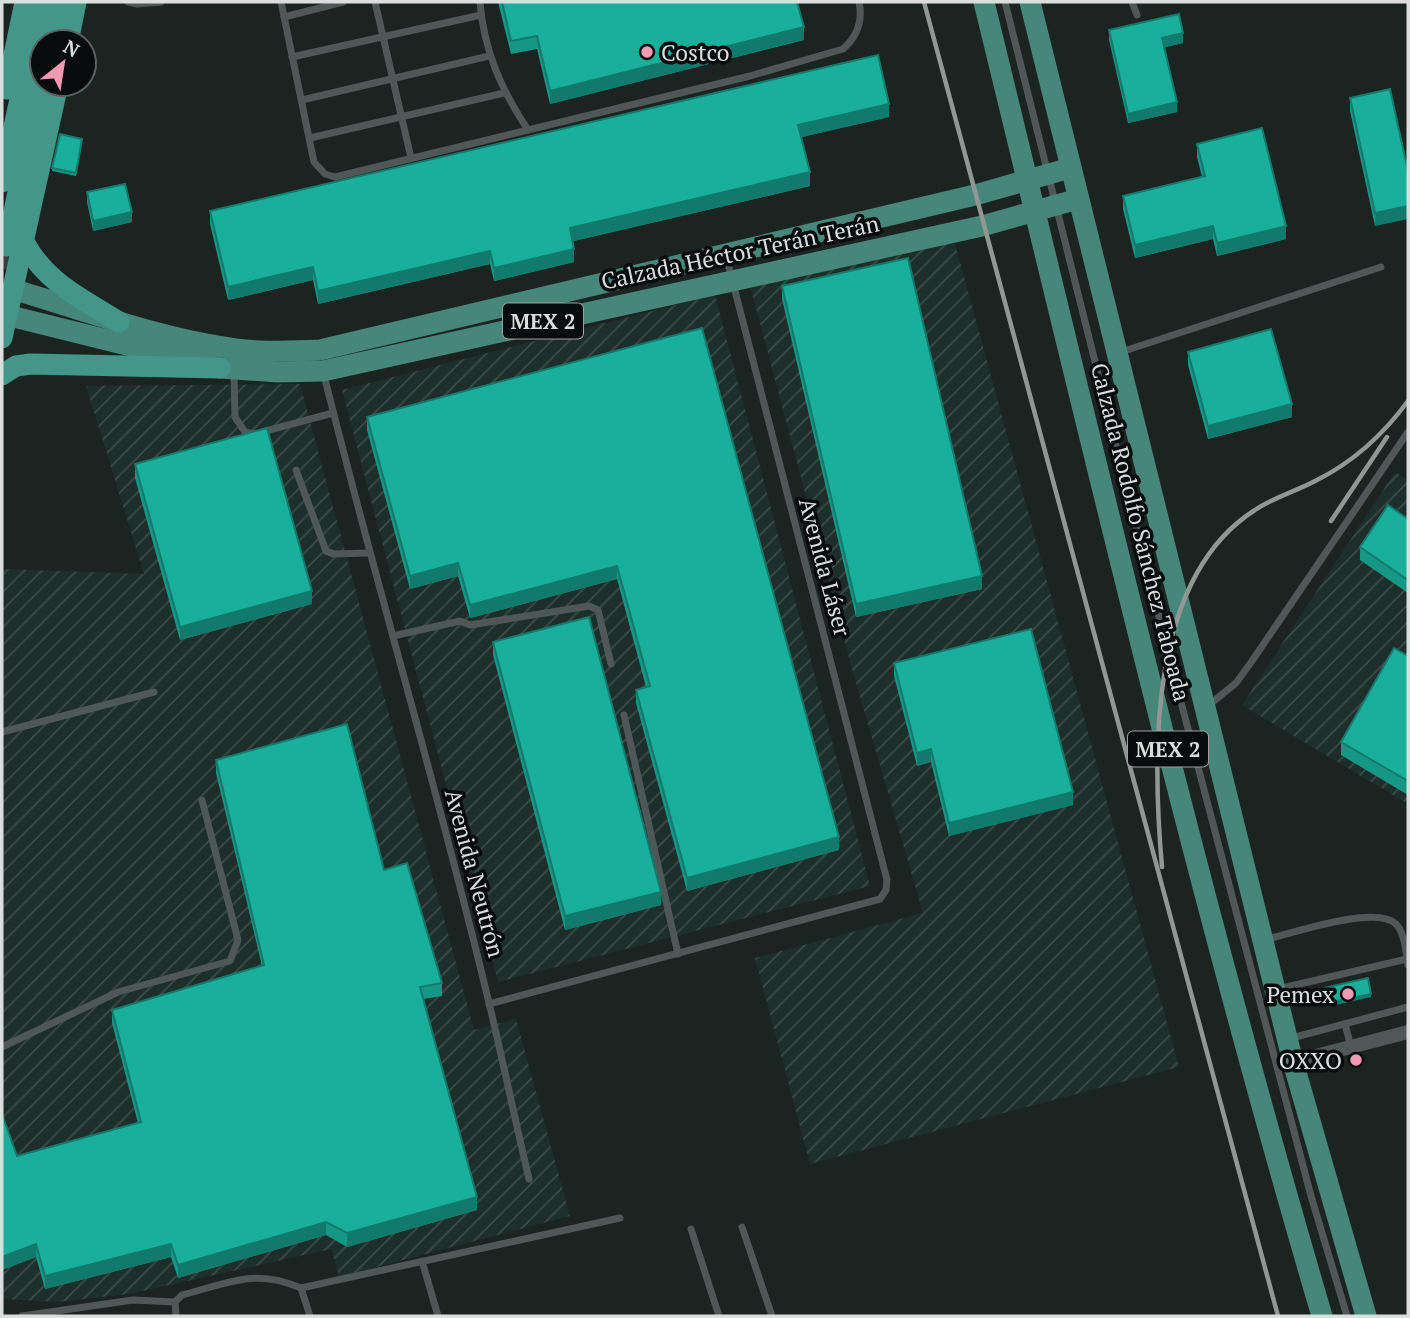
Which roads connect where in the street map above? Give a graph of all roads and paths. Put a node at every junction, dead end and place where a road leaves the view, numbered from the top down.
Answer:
1 (25, 2) edge
2 (41, 2) edge
3 (57, 2) edge
4 (76, 2) edge
5 (128, 2) edge
6 (161, 2) edge
7 (281, 2) edge
8 (344, 2) edge
9 (375, 2) edge
10 (480, 2) edge
11 (859, 2) edge
12 (984, 2) edge
13 (1005, 2) edge
14 (1030, 2) edge
15 (1132, 2) edge
16 (481, 15) junction
17 (1137, 15) dead end
18 (284, 17) junction
19 (52, 28) edge
20 (71, 28) edge
21 (383, 36) junction
22 (292, 57) junction
23 (489, 57) junction
24 (393, 78) junction
25 (504, 93) junction
26 (38, 98) edge
27 (54, 98) edge
28 (302, 100) junction
29 (2, 114) edge
30 (402, 117) junction
31 (528, 130) junction
32 (310, 138) junction
33 (411, 158) junction
34 (1070, 168) junction
35 (2, 170) edge
36 (36, 170) junction
37 (1036, 177) junction
38 (2, 182) edge
39 (1078, 199) junction
40 (1055, 204) junction
41 (1034, 211) junction
42 (15, 244) junction
43 (725, 253) junction
44 (1381, 267) dead end
45 (731, 281) junction
46 (7, 287) edge
47 (4, 315) edge
48 (120, 322) junction
49 (2, 338) edge
50 (320, 350) junction
51 (1116, 353) junction
52 (227, 369) junction
53 (323, 371) junction
54 (2, 375) edge
55 (334, 413) junction
56 (1408, 432) edge
57 (296, 470) dead end
58 (368, 553) junction
59 (393, 636) junction
60 (611, 664) dead end
61 (154, 692) dead end
62 (1206, 708) junction
63 (624, 715) dead end
64 (2, 732) edge
65 (202, 800) dead end
66 (1263, 940) junction
67 (678, 954) junction
68 (1408, 962) edge
69 (1275, 990) junction
70 (489, 1004) junction
71 (1408, 1007) edge
72 (1345, 1024) junction
73 (1408, 1032) edge
74 (1287, 1039) junction
75 (2, 1047) edge
76 (1351, 1047) junction
77 (1293, 1062) junction
78 (529, 1179) dead end
79 (621, 1217) dead end
80 (742, 1227) dead end
81 (691, 1229) dead end
82 (422, 1261) junction
83 (300, 1288) junction
84 (176, 1302) junction
85 (22, 1316) edge
86 (176, 1316) edge
87 (310, 1316) edge
88 (438, 1316) edge
89 (719, 1316) edge
90 (772, 1316) edge
91 (1322, 1316) edge
92 (1347, 1316) edge
93 (1366, 1316) edge

1 - 29 highway
2 - 38 highway
3 - 19 highway
4 - 20 highway
5 - 6 lane
7 - 18 lane
8 - 18 lane
9 - 21 lane
10 - 16 lane
11 - 31 lane
12 - 37 main road, Calzada Rodolfo Sánchez Taboada / MEX 2
13 - 37 lane
14 - 34 main road, Calzada Rodolfo Sánchez Taboada / MEX 2
15 - 17 lane
16 - 21 lane
16 - 23 lane
18 - 22 lane
21 - 22 lane
21 - 24 lane
22 - 28 lane
23 - 24 lane
23 - 25 lane
24 - 28 lane
24 - 30 lane
25 - 30 lane
25 - 31 lane
26 - 42 highway
27 - 36 highway
28 - 32 lane
30 - 32 lane
30 - 33 lane
31 - 33 lane
32 - 33 lane
34 - 37 main road, Calzada Héctor Terán Terán / MEX 2
34 - 39 main road, Calzada Rodolfo Sánchez Taboada / MEX 2
35 - 36 highway
36 - 42 highway
37 - 40 lane
37 - 41 main road, Calzada Rodolfo Sánchez Taboada / MEX 2
37 - 43 main road, Calzada Héctor Terán Terán / MEX 2
39 - 40 main road, Calzada Héctor Terán Terán / MEX 2
39 - 51 main road, Calzada Rodolfo Sánchez Taboada / MEX 2
40 - 41 main road, Calzada Héctor Terán Terán / MEX 2
40 - 92 lane
41 - 45 main road, Calzada Héctor Terán Terán / MEX 2
41 - 91 main road, Calzada Rodolfo Sánchez Taboada / MEX 2
42 - 46 highway
42 - 48 highway
43 - 45 lane, Avenida Láser
43 - 50 main road, Calzada Héctor Terán Terán / MEX 2
44 - 51 lane
45 - 53 main road, Calzada Héctor Terán Terán / MEX 2
45 - 67 lane, Avenida Láser
46 - 47 highway
46 - 48 main road, Calzada Héctor Terán Terán / MEX 2
47 - 49 highway
47 - 52 main road, Calzada Héctor Terán Terán / MEX 2
48 - 50 main road, Calzada Héctor Terán Terán / MEX 2
50 - 53 lane, Avenida Neutrón
51 - 62 main road, Calzada Rodolfo Sánchez Taboada / MEX 2
52 - 53 main road, Calzada Héctor Terán Terán / MEX 2
52 - 54 highway
52 - 55 lane
53 - 55 lane, Avenida Neutrón
55 - 58 lane, Avenida Neutrón
56 - 62 lane
57 - 58 lane
58 - 59 lane, Avenida Neutrón
59 - 60 lane
59 - 70 lane, Avenida Neutrón
61 - 64 lane
62 - 66 main road, Calzada Rodolfo Sánchez Taboada / MEX 2
63 - 67 lane
65 - 75 lane
66 - 68 lane
66 - 69 main road, Calzada Rodolfo Sánchez Taboada / MEX 2
67 - 70 lane
68 - 69 lane
69 - 74 main road, Calzada Rodolfo Sánchez Taboada / MEX 2
70 - 78 lane, Avenida Neutrón
71 - 72 lane
72 - 74 lane
72 - 76 lane
73 - 76 street
74 - 77 main road, Calzada Rodolfo Sánchez Taboada / MEX 2
76 - 77 street
77 - 93 main road, Calzada Rodolfo Sánchez Taboada / MEX 2
79 - 82 lane
80 - 90 lane
81 - 89 lane
82 - 83 lane
82 - 88 lane
83 - 84 lane
83 - 87 lane
84 - 85 lane
84 - 86 lane

